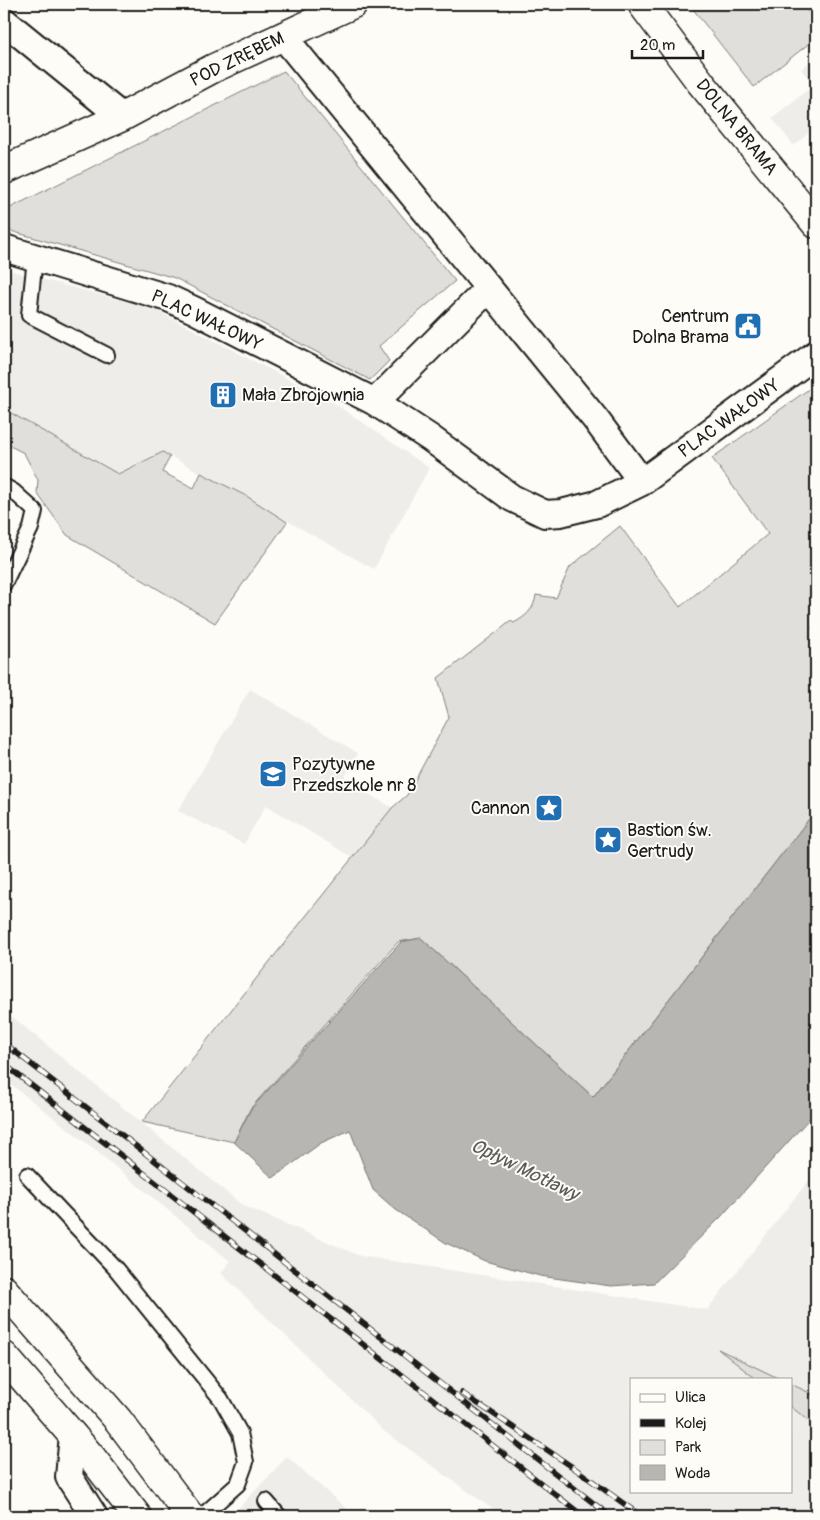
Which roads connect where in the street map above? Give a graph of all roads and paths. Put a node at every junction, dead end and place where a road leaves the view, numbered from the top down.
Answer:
1 (9, 4) edge
2 (353, 4) edge
3 (642, 4) edge
4 (4, 14) edge
5 (4, 21) edge
6 (283, 36) junction
7 (122, 117) junction
8 (4, 170) edge
9 (816, 224) edge
10 (4, 248) edge
11 (35, 258) junction
12 (488, 288) junction
13 (816, 354) edge
14 (107, 356) dead end
15 (375, 402) junction
16 (642, 482) junction
17 (4, 486) edge
18 (4, 584) edge
19 (27, 1175) dead end
20 (4, 1290) edge
21 (4, 1356) edge
22 (73, 1436) junction
23 (266, 1501) dead end
24 (94, 1516) edge
25 (137, 1516) edge
26 (190, 1516) edge
27 (202, 1516) edge
28 (279, 1516) edge

1 - 4 street
2 - 6 street, POD ZRĘBEM
3 - 9 street, DOLNA BRAMA
5 - 7 street
6 - 7 street, POD ZRĘBEM
6 - 12 street
7 - 8 street, POD ZRĘBEM
10 - 11 street, PLAC WAŁOWY
11 - 14 lane
11 - 15 street, PLAC WAŁOWY
12 - 15 street
12 - 16 street
13 - 16 street, PLAC WAŁOWY
15 - 16 street, PLAC WAŁOWY
17 - 18 lane
19 - 27 lane
20 - 26 street
21 - 22 street
22 - 24 street
22 - 25 street
23 - 28 lane

